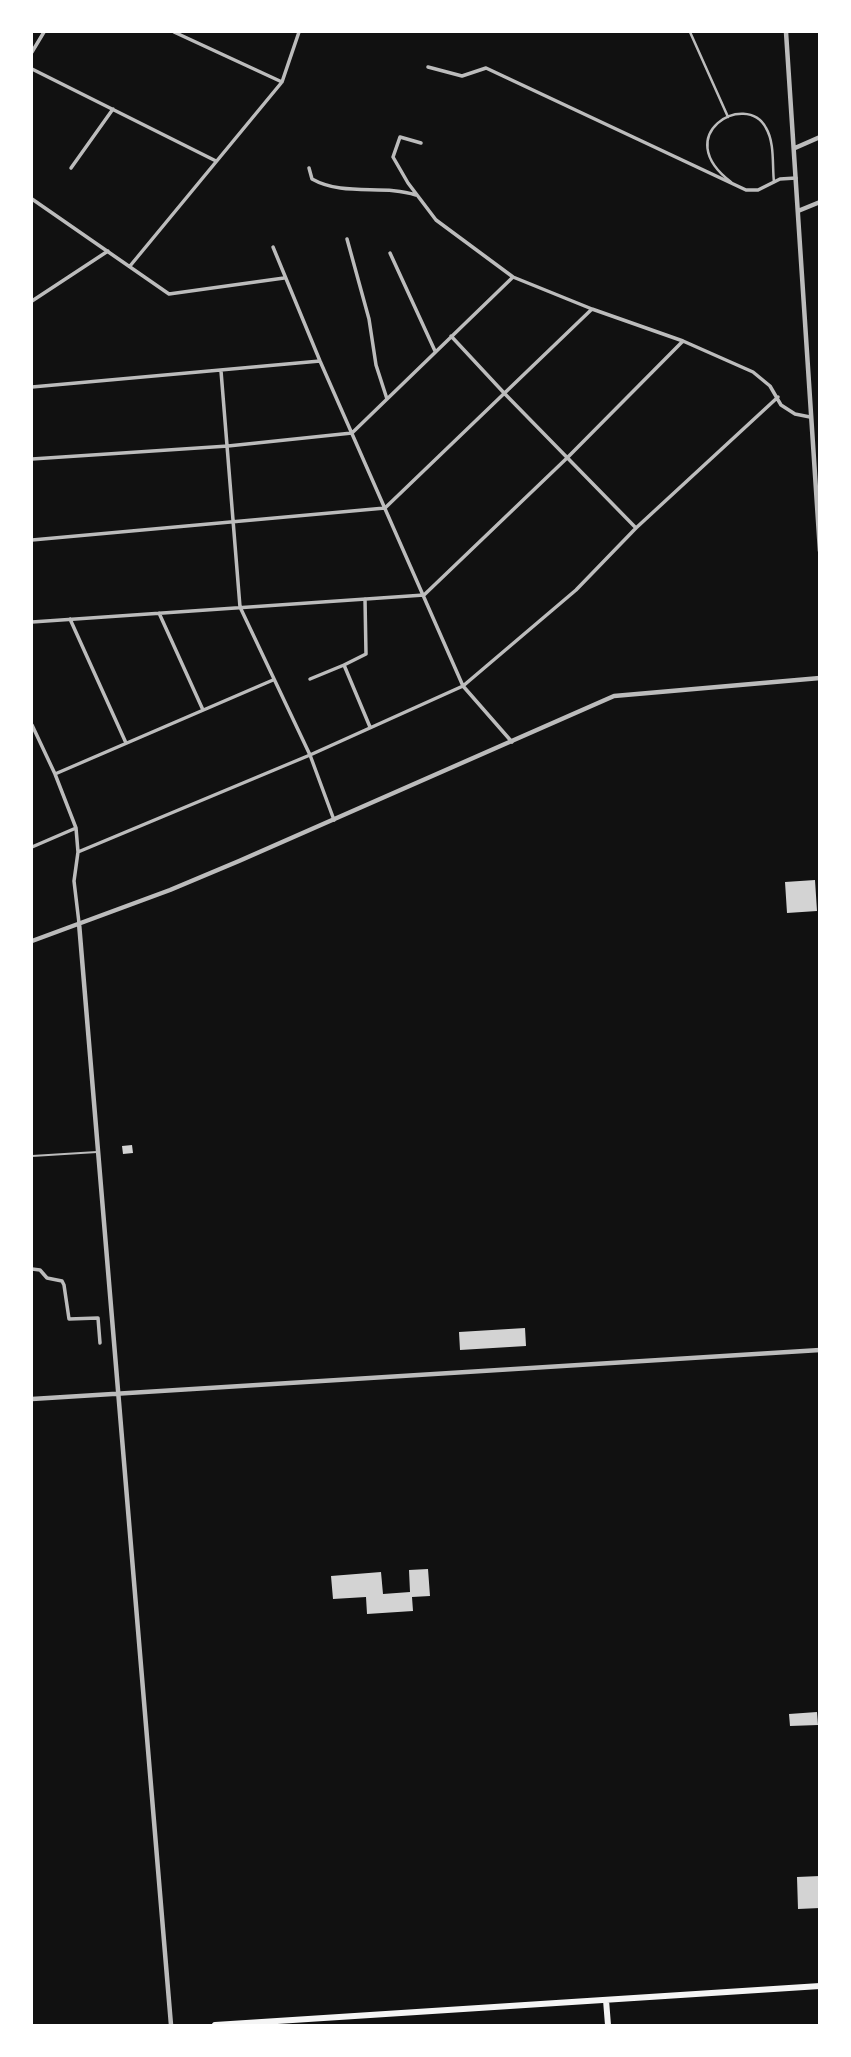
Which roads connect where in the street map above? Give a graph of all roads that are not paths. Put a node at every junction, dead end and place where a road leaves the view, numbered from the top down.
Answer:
1 (44, 32) edge
2 (174, 32) edge
3 (299, 32) edge
4 (690, 32) edge
5 (786, 32) edge
6 (32, 52) edge
7 (428, 67) dead end
8 (32, 69) edge
9 (282, 82) junction
10 (113, 109) junction
11 (728, 117) junction
12 (820, 137) edge
13 (421, 143) dead end
14 (794, 148) junction
15 (216, 161) junction
16 (71, 168) dead end
17 (309, 168) dead end
18 (796, 178) junction
19 (774, 182) junction
20 (735, 185) junction
21 (418, 196) junction
22 (32, 200) edge
23 (820, 202) edge
24 (797, 211) junction
25 (346, 239) dead end
26 (272, 247) dead end
27 (108, 251) junction
28 (390, 253) dead end
29 (130, 266) junction
30 (513, 277) junction
31 (284, 278) junction
32 (32, 301) edge
33 (592, 309) junction
34 (451, 336) junction
35 (683, 341) junction
36 (435, 351) junction
37 (320, 360) junction
38 (221, 371) junction
39 (32, 387) edge
40 (505, 394) junction
41 (778, 397) junction
42 (387, 399) junction
43 (810, 417) junction
44 (352, 433) junction
45 (228, 446) junction
46 (567, 458) junction
47 (32, 459) edge
48 (385, 508) junction
49 (234, 523) junction
50 (636, 528) junction
51 (32, 540) edge
52 (820, 551) edge
53 (424, 595) junction
54 (365, 599) junction
55 (240, 607) junction
56 (159, 613) junction
57 (69, 619) junction
58 (32, 622) edge
59 (344, 665) junction
60 (820, 678) edge
61 (310, 679) dead end
62 (273, 680) junction
63 (463, 686) junction
64 (203, 710) junction
65 (32, 725) edge
66 (370, 727) junction
67 (512, 742) junction
68 (126, 743) junction
69 (310, 755) junction
70 (55, 774) junction
71 (334, 820) junction
72 (76, 828) junction
73 (32, 847) edge
74 (78, 852) junction
75 (79, 923) junction
76 (32, 941) edge
77 (99, 1152) junction
78 (32, 1156) edge
79 (32, 1269) edge
80 (100, 1343) dead end
81 (820, 1350) edge
82 (118, 1394) junction
83 (32, 1399) edge
84 (820, 1986) edge
85 (606, 2000) junction
86 (171, 2025) edge
87 (215, 2025) edge
88 (608, 2025) edge

1 - 6 street
2 - 9 street
3 - 9 street
4 - 11 street
5 - 14 street
7 - 20 street
8 - 10 street
9 - 15 street
10 - 15 street
10 - 16 street
11 - 19 street
11 - 20 street
12 - 14 street
13 - 21 street
14 - 18 street
15 - 29 street
17 - 21 street
18 - 19 street
18 - 24 street
19 - 20 street
21 - 30 street
22 - 27 street
23 - 24 street
24 - 43 street
25 - 42 street
26 - 31 street
27 - 29 street
27 - 32 street
28 - 36 street
29 - 31 street
30 - 33 street
30 - 34 street
31 - 37 street
33 - 35 street
33 - 40 street
34 - 36 street
34 - 40 street
35 - 41 street
35 - 46 street
36 - 42 street
37 - 38 street
37 - 44 street
38 - 39 street
38 - 45 street
40 - 46 street
40 - 48 street
41 - 43 street
41 - 50 street
42 - 44 street
43 - 52 street
44 - 45 street
44 - 48 street
45 - 47 street
45 - 49 street
46 - 50 street
46 - 53 street
48 - 49 street
48 - 53 street
49 - 51 street
49 - 55 street
50 - 63 street
53 - 54 street
53 - 63 street
54 - 55 street
54 - 59 street
55 - 56 street
55 - 62 street
56 - 57 street
56 - 64 street
57 - 58 street
57 - 68 street
59 - 61 street
59 - 66 street
60 - 67 street
62 - 64 street
62 - 69 street
63 - 66 street
63 - 67 street
64 - 68 street
65 - 70 street
66 - 69 street
67 - 71 street
68 - 70 street
69 - 71 street
69 - 74 street
70 - 72 street
71 - 75 street
72 - 73 street
72 - 74 street
74 - 75 street
75 - 76 street
75 - 77 street
77 - 78 lane
77 - 82 street
79 - 80 street
81 - 82 street
82 - 83 street
82 - 86 street
84 - 85 main road
85 - 87 main road
85 - 88 main road

